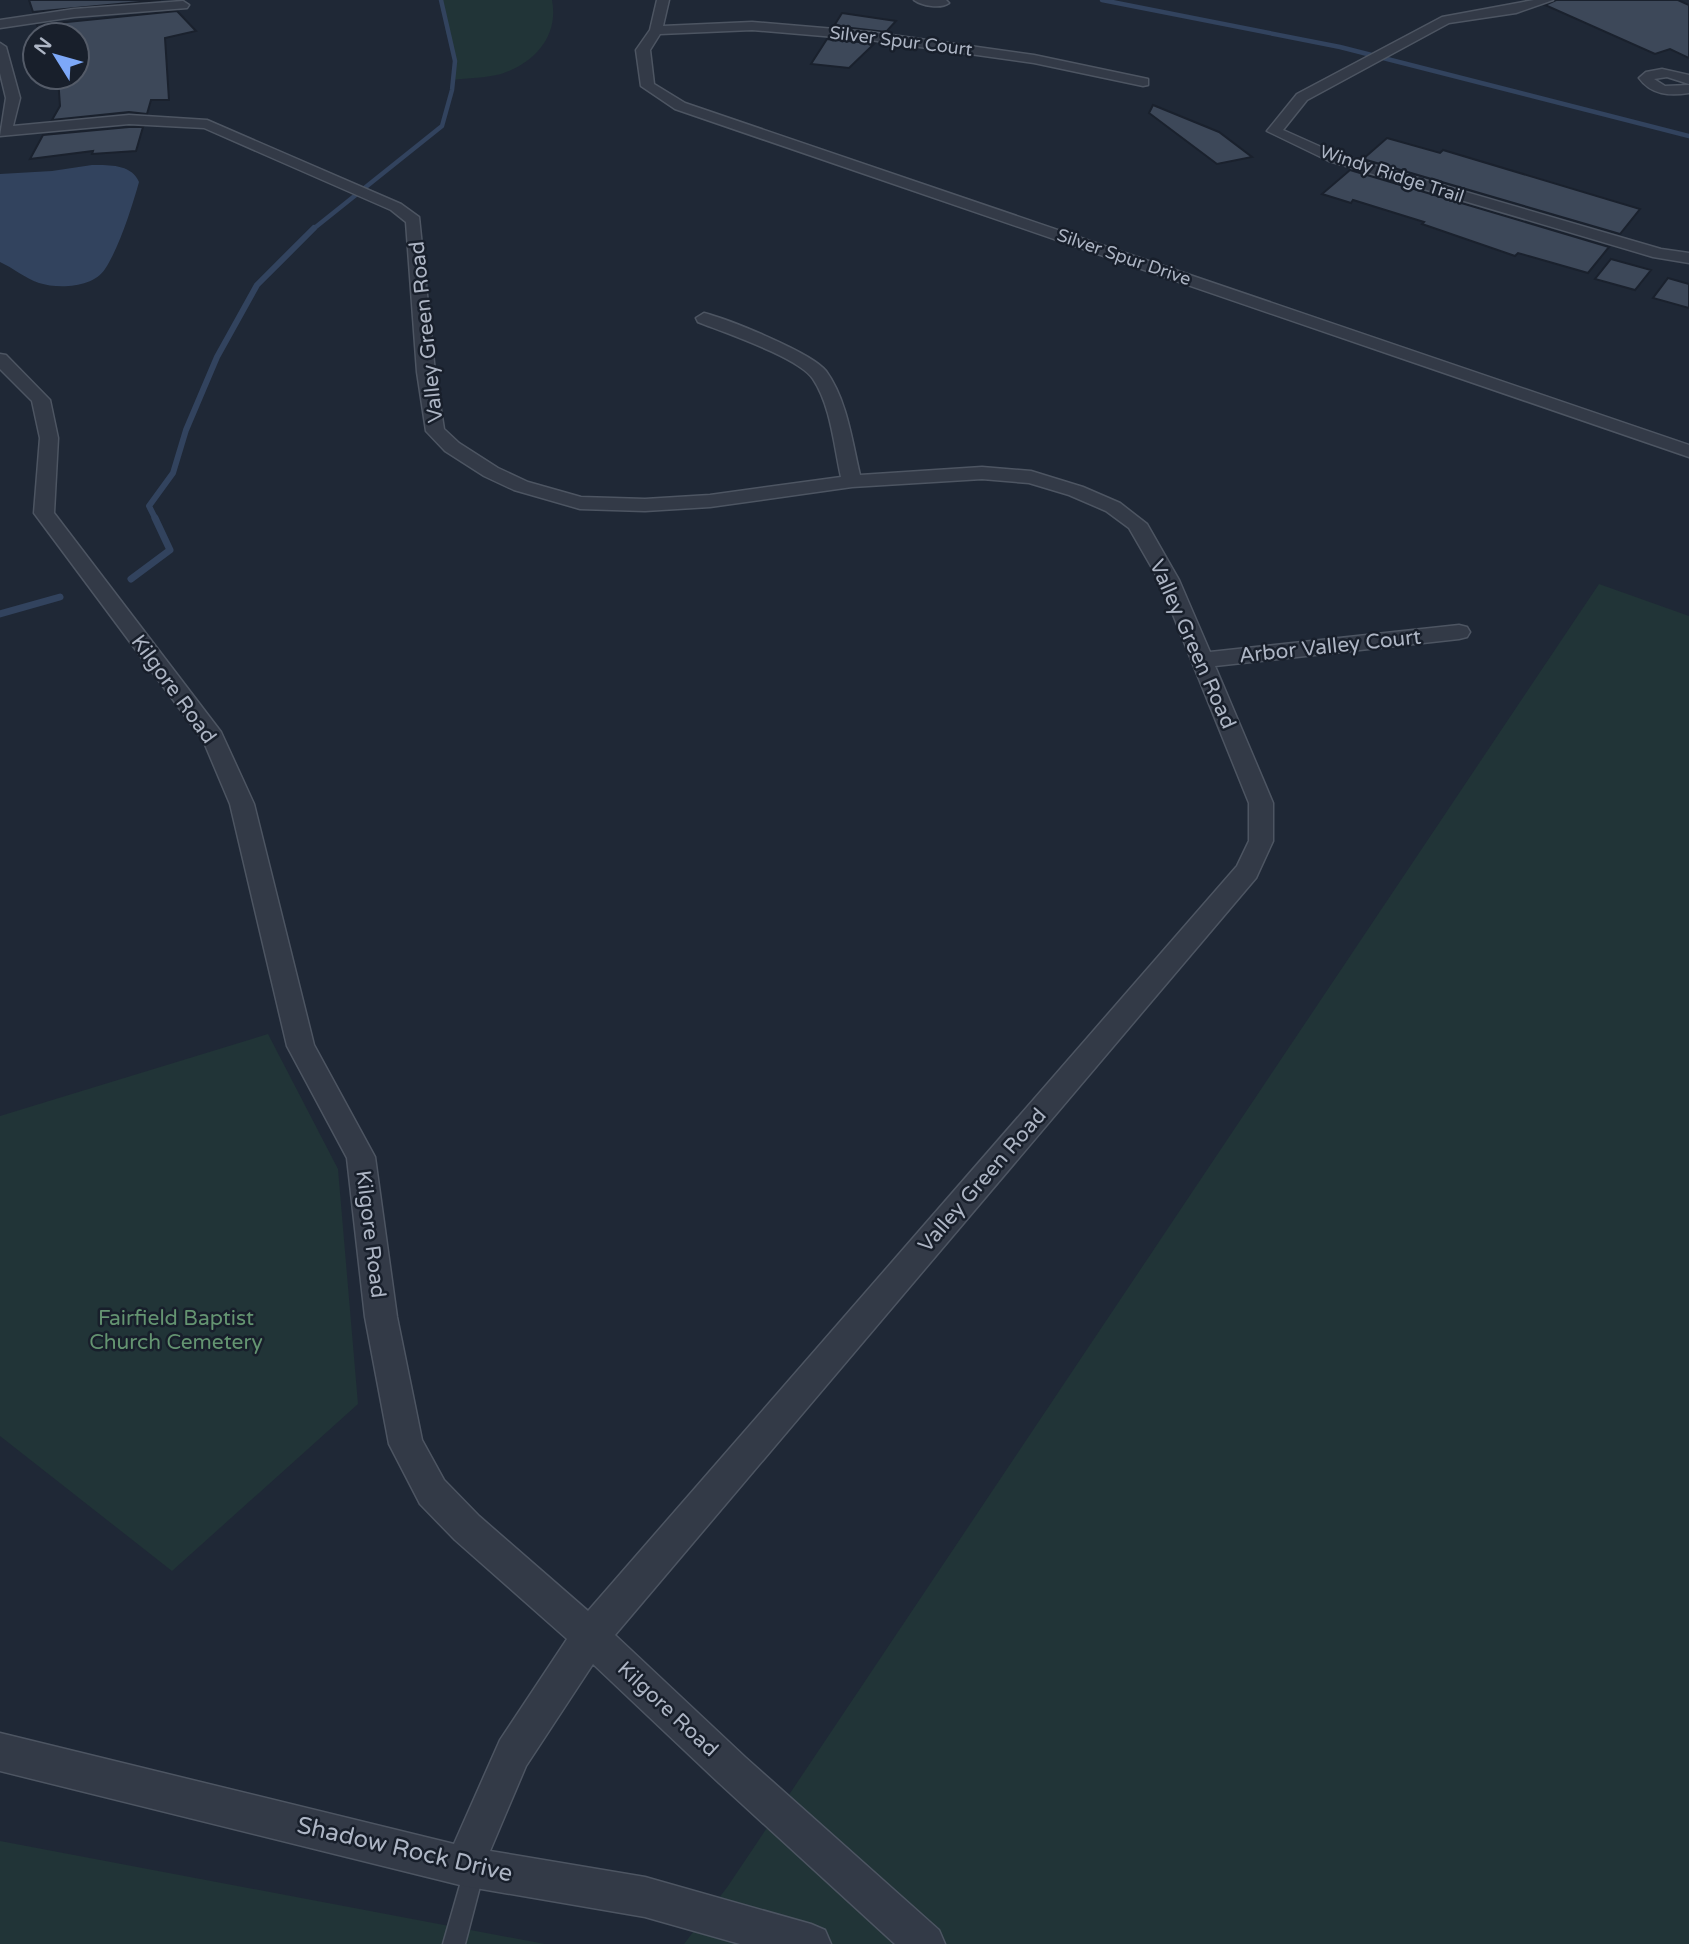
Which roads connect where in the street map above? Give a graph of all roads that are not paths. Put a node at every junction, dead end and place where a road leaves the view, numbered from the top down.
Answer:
1 (663, 0) edge
2 (920, 0) edge
3 (1547, 0) edge
4 (943, 3) dead end
5 (183, 5) dead end
6 (0, 24) edge
7 (656, 30) junction
8 (0, 47) edge
9 (1689, 80) edge
10 (1143, 82) dead end
11 (1689, 89) edge
12 (2, 132) edge
13 (1689, 258) edge
14 (704, 318) dead end
15 (0, 359) edge
16 (1689, 451) edge
17 (852, 481) junction
18 (1459, 632) dead end
19 (1202, 660) junction
20 (590, 1636) junction
21 (0, 1752) edge
22 (470, 1867) junction
23 (454, 1944) edge
24 (811, 1944) edge
25 (925, 1944) edge

1 - 7 street, Silver Spur Drive
2 - 4 street
3 - 13 street, Windy Ridge Trail
5 - 6 street
7 - 10 street, Silver Spur Court
7 - 16 street, Silver Spur Drive
8 - 12 street
9 - 11 street
12 - 17 street, Valley Green Road
14 - 17 street
15 - 20 street, Kilgore Road
17 - 19 street, Valley Green Road
18 - 19 street, Arbor Valley Court
19 - 20 street, Valley Green Road
20 - 22 street, Valley Green Road
20 - 25 street, Kilgore Road
21 - 22 street, Shadow Rock Drive
22 - 23 lane
22 - 24 street, Shadow Rock Drive

